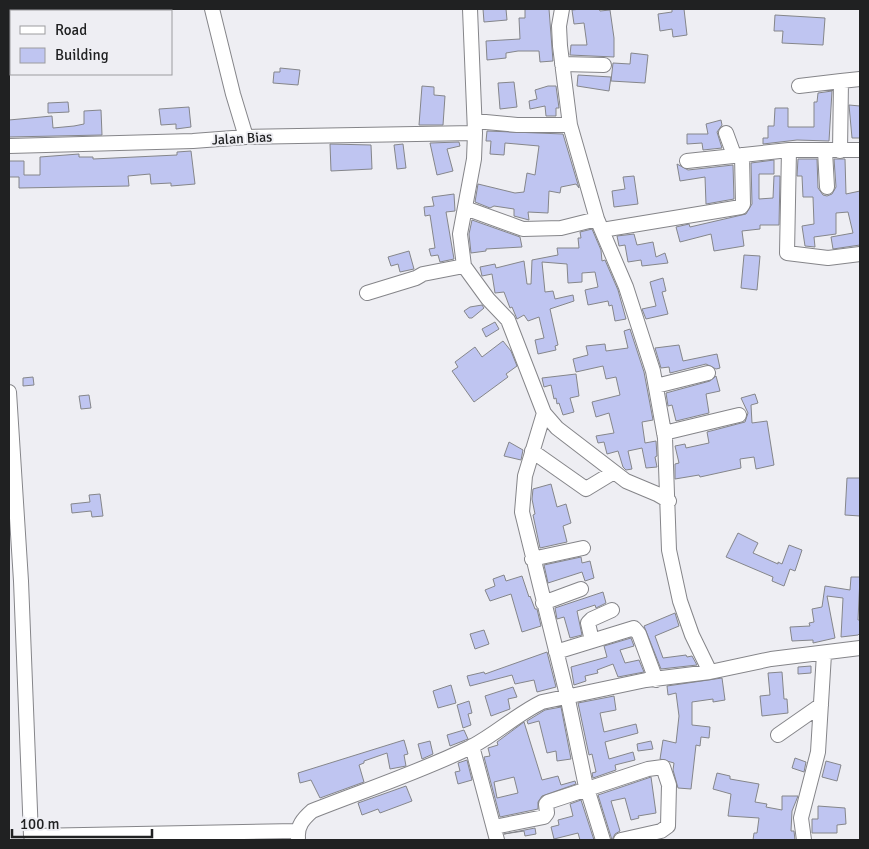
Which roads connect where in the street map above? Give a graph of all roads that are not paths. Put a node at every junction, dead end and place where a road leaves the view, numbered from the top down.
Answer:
1 (212, 9) edge
2 (470, 9) edge
3 (562, 9) edge
4 (562, 64) junction
5 (604, 65) dead end
6 (860, 79) edge
7 (842, 81) junction
8 (799, 86) dead end
9 (570, 125) junction
10 (475, 127) junction
11 (726, 133) dead end
12 (246, 136) junction
13 (9, 146) edge
14 (788, 150) junction
15 (860, 150) edge
16 (825, 151) junction
17 (840, 151) junction
18 (738, 155) junction
19 (687, 161) dead end
20 (827, 187) dead end
21 (465, 208) junction
22 (600, 225) junction
23 (860, 254) edge
24 (464, 266) junction
25 (367, 293) dead end
26 (708, 373) dead end
27 (656, 386) junction
28 (9, 392) edge
29 (544, 414) junction
30 (739, 415) dead end
31 (664, 432) junction
32 (532, 452) junction
33 (614, 472) junction
34 (669, 501) junction
35 (583, 548) dead end
36 (532, 559) junction
37 (581, 589) dead end
38 (543, 603) junction
39 (612, 610) dead end
40 (592, 641) junction
41 (860, 648) edge
42 (556, 652) junction
43 (824, 654) junction
44 (710, 672) junction
45 (656, 680) junction
46 (567, 695) junction
47 (821, 705) junction
48 (778, 735) dead end
49 (472, 746) junction
50 (588, 790) junction
51 (495, 834) edge
52 (298, 836) edge
53 (603, 840) edge
54 (621, 840) edge
55 (804, 840) edge

1 - 12 street
2 - 10 street
3 - 4 street
4 - 5 street
4 - 9 street
6 - 7 street
7 - 8 street
7 - 17 street
9 - 10 street, Jalan Bias
9 - 22 street
10 - 12 street, Jalan Bias
10 - 21 street
11 - 18 street
12 - 13 street, Jalan Bias
14 - 16 street
14 - 18 street
14 - 23 street
15 - 17 street
16 - 17 street
16 - 20 street
18 - 19 street
18 - 22 street
21 - 22 street
21 - 24 street
22 - 27 street
24 - 25 street
24 - 29 street
26 - 27 street
27 - 31 street
28 - 52 street
29 - 32 street
29 - 33 street
30 - 31 street
31 - 34 street
32 - 33 street
32 - 36 street
33 - 34 street
34 - 44 street
35 - 36 street
36 - 38 street
37 - 38 street
38 - 42 street
39 - 40 street
40 - 42 street
40 - 45 street
41 - 43 street
42 - 46 street
43 - 44 street
43 - 47 street
44 - 45 street
45 - 46 street
46 - 49 street
46 - 50 street
47 - 48 street
47 - 55 street
49 - 51 street
49 - 52 street
50 - 51 street
50 - 53 street
50 - 54 street

